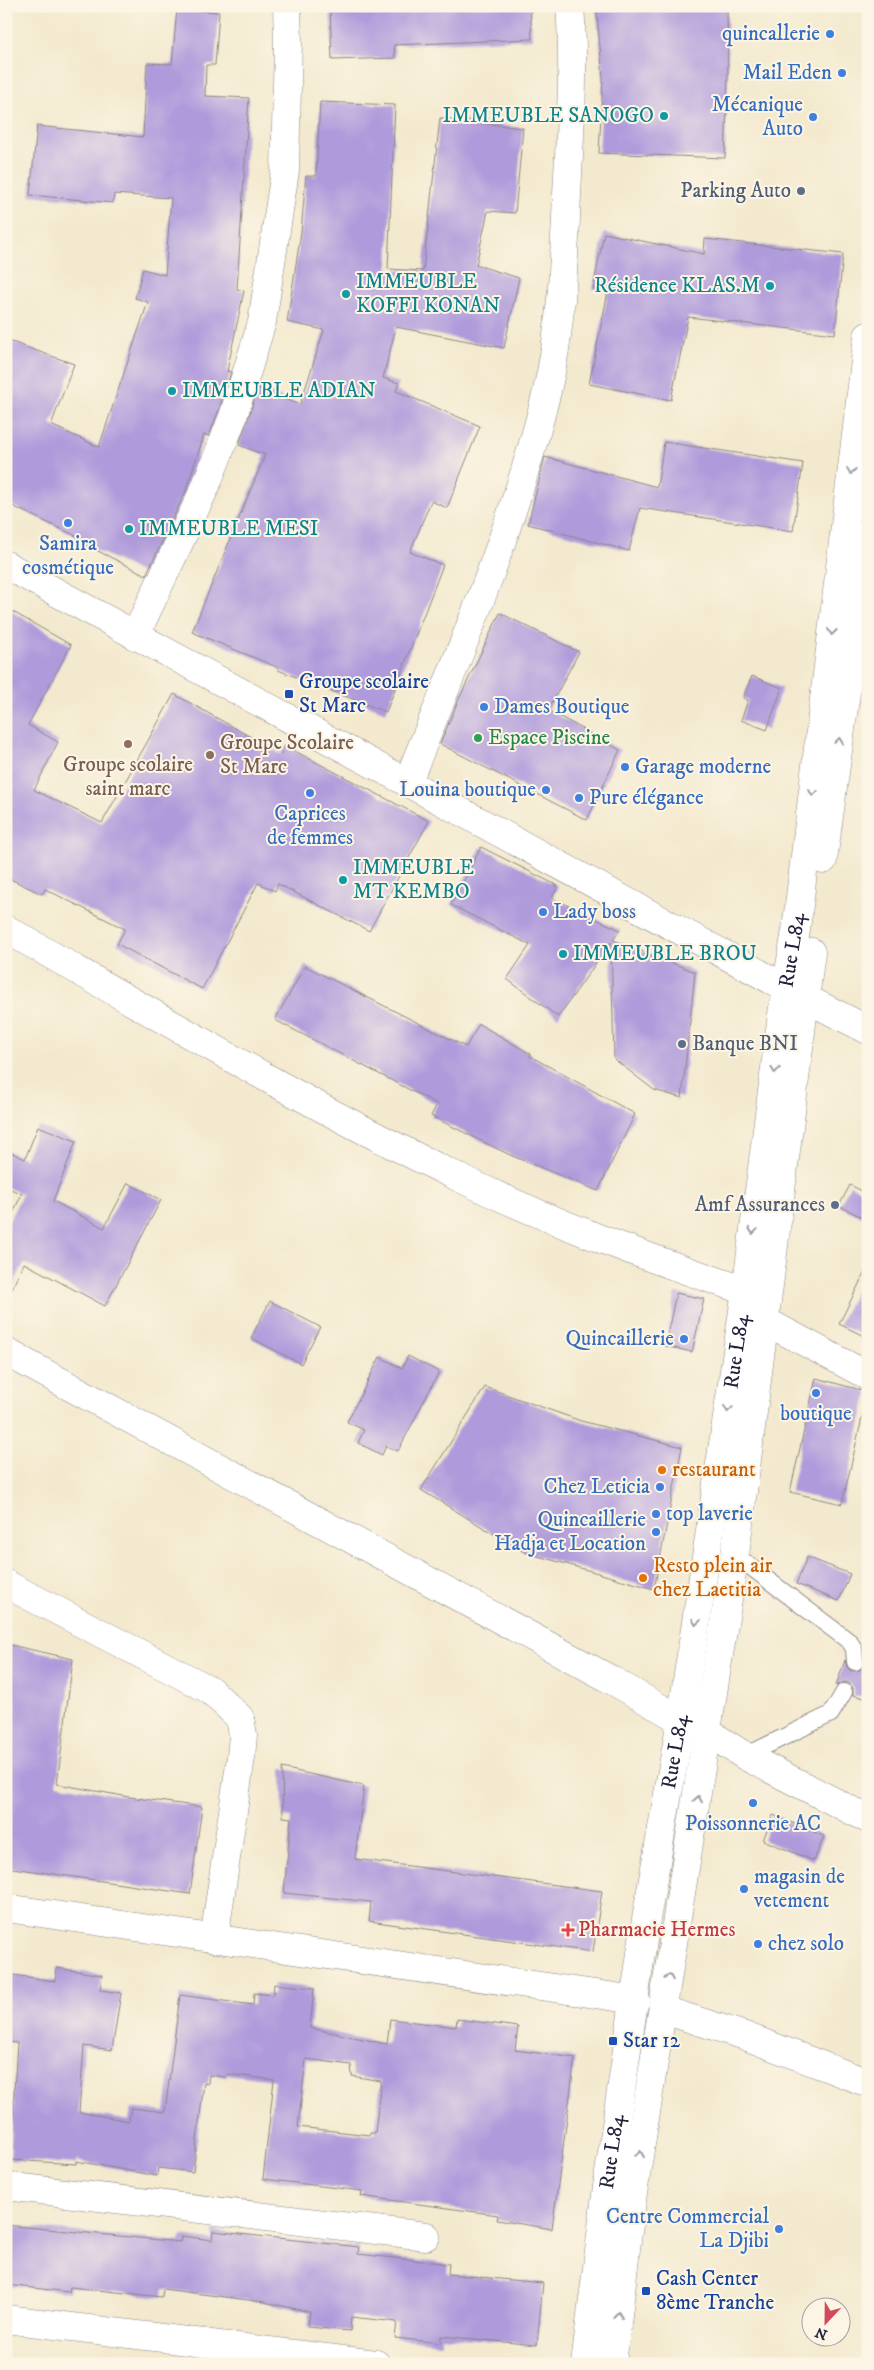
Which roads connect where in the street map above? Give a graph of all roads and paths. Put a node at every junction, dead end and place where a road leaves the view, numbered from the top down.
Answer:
1 (287, 6) edge
2 (570, 6) edge
3 (868, 336) edge
4 (868, 533) edge
5 (6, 565) edge
6 (135, 636) junction
7 (408, 781) junction
8 (6, 930) edge
9 (796, 992) junction
10 (868, 1030) edge
11 (746, 1291) junction
12 (766, 1321) junction
13 (6, 1352) edge
14 (868, 1376) edge
15 (736, 1555) junction
16 (6, 1584) edge
17 (855, 1662) dead end
18 (844, 1692) dead end
19 (681, 1720) junction
20 (708, 1733) junction
21 (745, 1756) junction
22 (868, 1819) edge
23 (6, 1908) edge
24 (214, 1939) junction
25 (636, 2000) junction
26 (664, 2010) junction
27 (868, 2083) edge
28 (6, 2186) edge
29 (426, 2236) dead end
30 (6, 2320) edge
31 (175, 2352) edge
32 (376, 2364) edge
33 (585, 2364) edge
34 (612, 2364) edge

1 - 6 street
2 - 7 street
3 -> 9 street, Rue L84
9 -> 4 street, Rue L84
5 - 6 street
6 - 7 street
7 - 9 street
8 - 11 street
9 - 10 street
9 -> 11 street, Rue L84
9 - 12 street, Rue L84
11 -> 19 street, Rue L84
12 - 14 street
12 - 15 street, Rue L84
13 - 19 street
15 - 17 lane
15 - 20 street, Rue L84
16 - 24 street
18 - 21 lane
19 - 25 street, Rue L84
20 - 21 street
26 -> 20 street, Rue L84
21 - 22 street
23 - 24 street
24 - 25 street
25 - 33 street, Rue L84
26 - 27 street
34 -> 26 street, Rue L84
28 - 29 street
30 - 31 street
31 - 32 street

